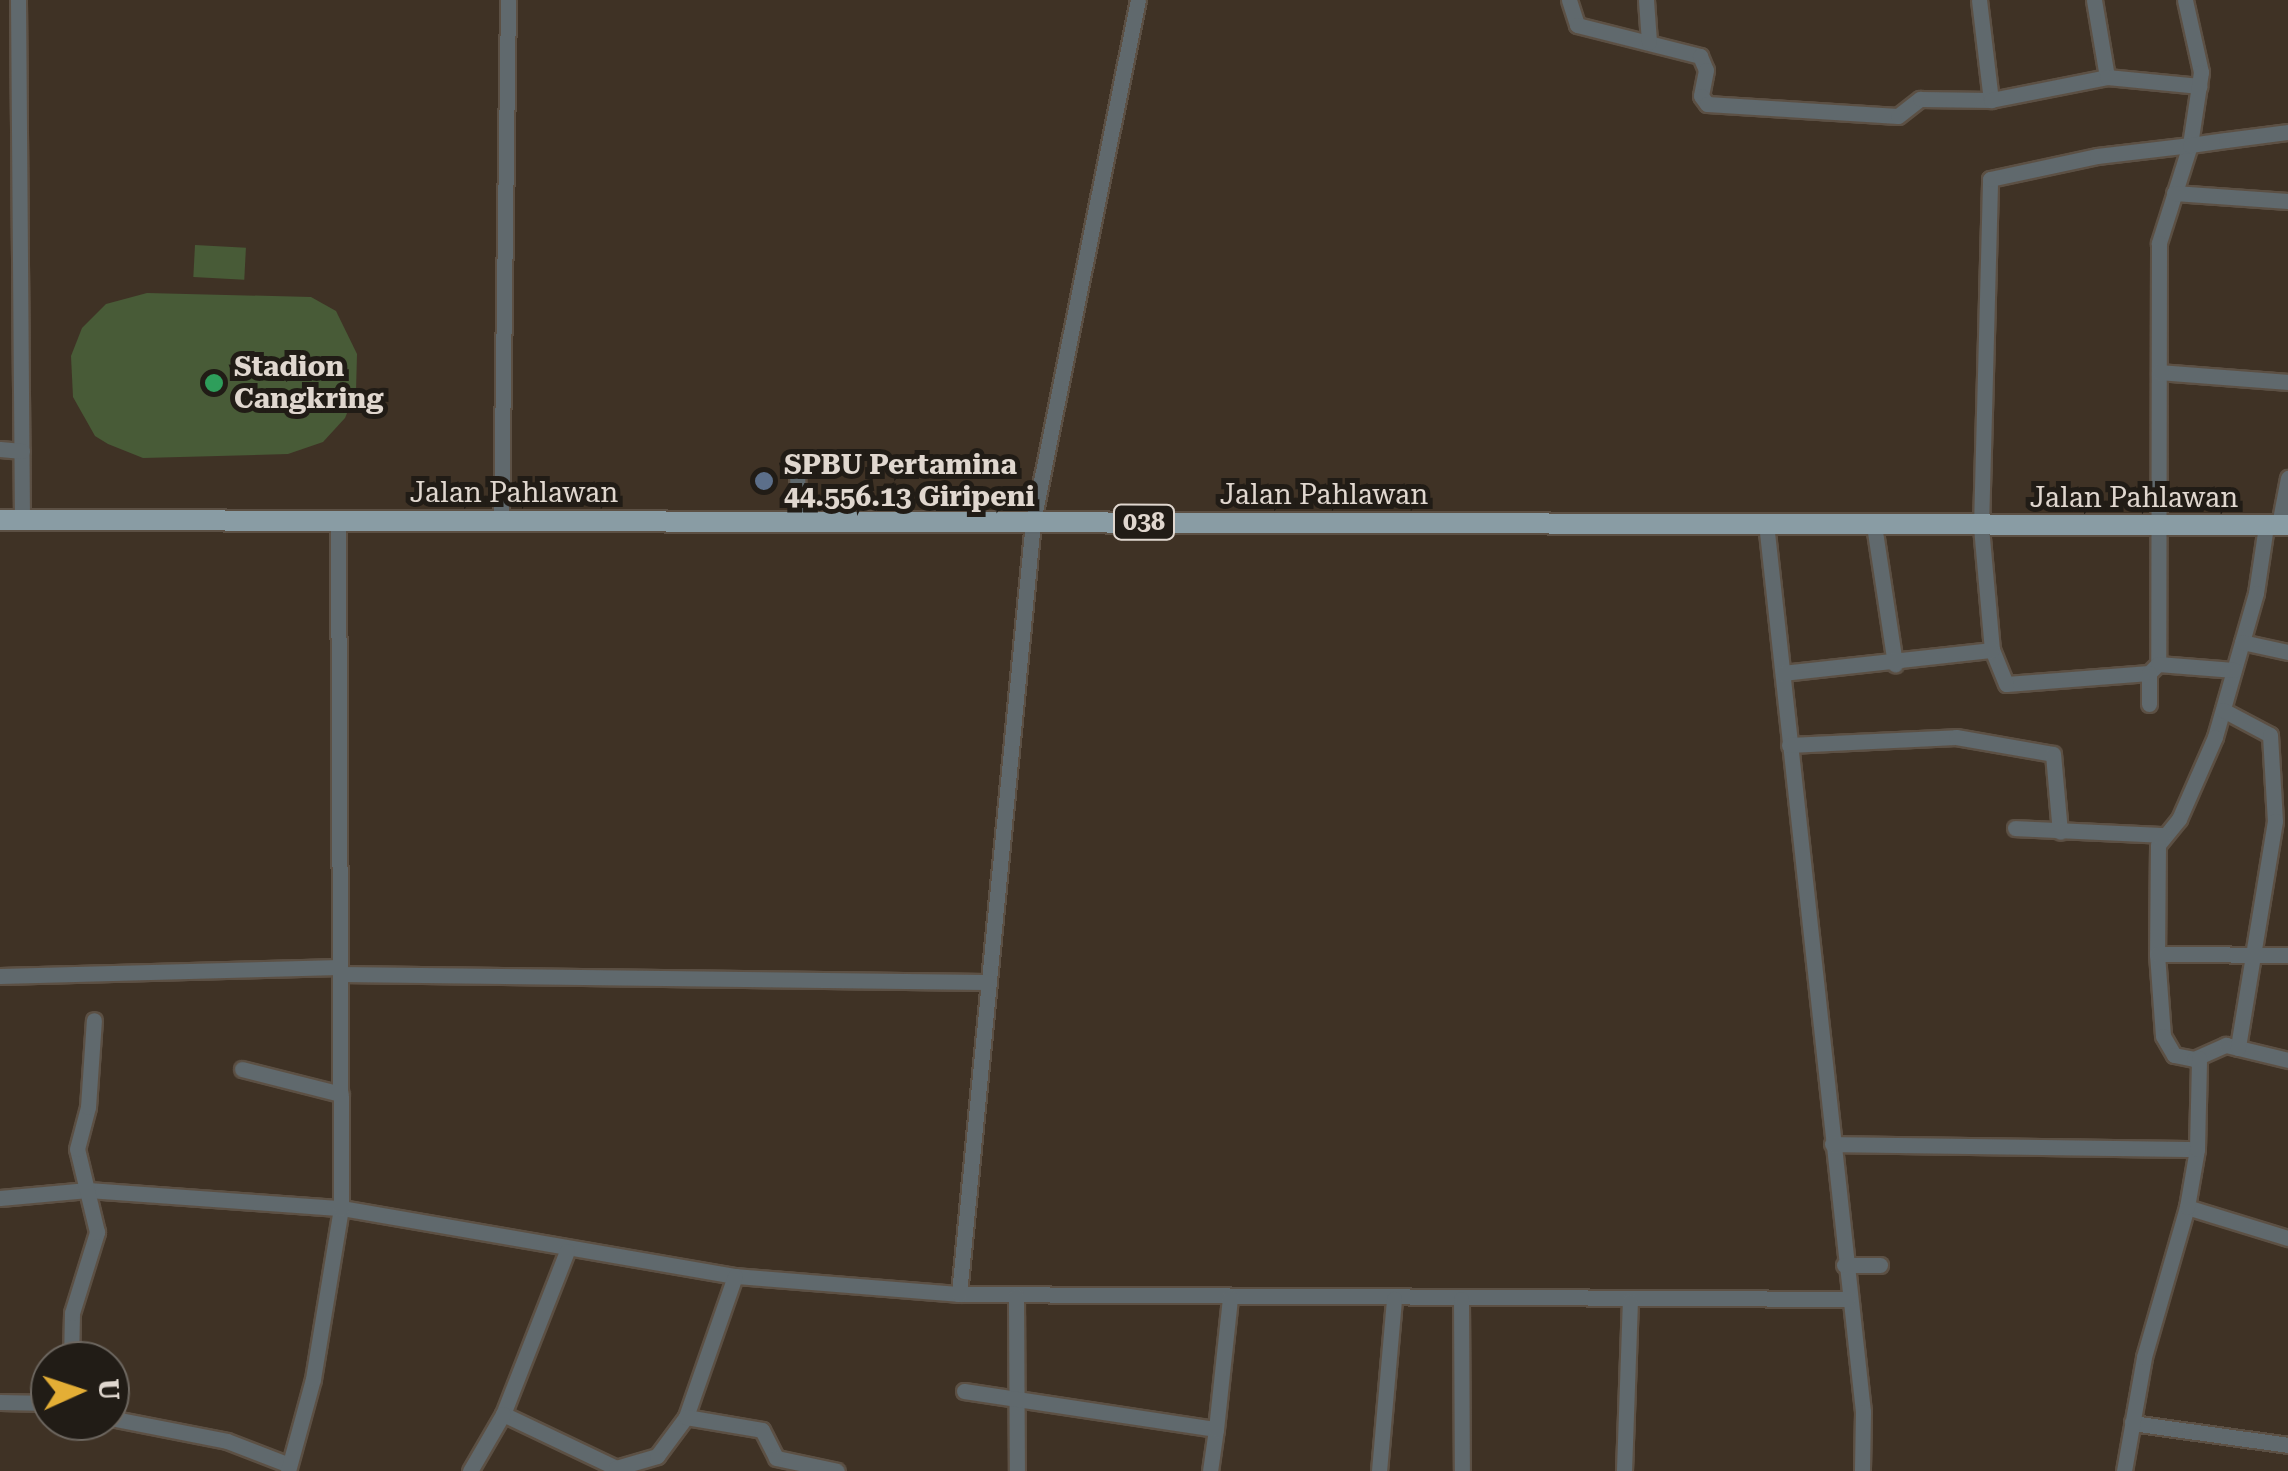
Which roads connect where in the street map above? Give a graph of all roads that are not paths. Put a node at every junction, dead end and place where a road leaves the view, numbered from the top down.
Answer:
1 (18, 0) edge
2 (508, 0) edge
3 (1138, 0) edge
4 (1569, 0) edge
5 (1646, 0) edge
6 (1979, 0) edge
7 (2094, 0) edge
8 (2186, 0) edge
9 (1648, 42) junction
10 (2107, 77) junction
11 (2200, 86) junction
12 (1991, 100) junction
13 (2288, 132) edge
14 (2190, 145) junction
15 (2174, 193) junction
16 (2288, 201) edge
17 (2159, 372) junction
18 (2288, 382) edge
19 (0, 449) edge
20 (22, 450) junction
21 (797, 464) dead end
22 (2288, 478) edge
23 (0, 520) edge
24 (22, 520) junction
25 (338, 520) junction
26 (501, 520) junction
27 (798, 521) junction
28 (1033, 522) junction
29 (2159, 522) junction
30 (1766, 523) junction
31 (1874, 525) junction
32 (2278, 525) edge
33 (1981, 527) junction
34 (2242, 642) junction
35 (1992, 650) junction
36 (2288, 652) edge
37 (1895, 664) junction
38 (2154, 668) junction
39 (2234, 670) junction
40 (1783, 673) junction
41 (2150, 704) dead end
42 (2223, 710) junction
43 (1788, 746) junction
44 (2280, 793) edge
45 (2016, 828) dead end
46 (2060, 832) junction
47 (2164, 835) junction
48 (2281, 838) edge
49 (2256, 952) junction
50 (2157, 954) junction
51 (2288, 955) edge
52 (340, 971) junction
53 (0, 976) edge
54 (985, 982) junction
55 (94, 1020) dead end
56 (2238, 1048) junction
57 (2198, 1058) junction
58 (2288, 1060) edge
59 (242, 1069) dead end
60 (340, 1094) junction
61 (1832, 1144) junction
62 (2197, 1149) junction
63 (88, 1190) junction
64 (0, 1198) edge
65 (2188, 1206) junction
66 (341, 1208) junction
67 (2288, 1238) edge
68 (568, 1250) junction
69 (1844, 1265) junction
70 (1880, 1265) dead end
71 (736, 1276) junction
72 (959, 1294) junction
73 (1016, 1296) junction
74 (1230, 1298) junction
75 (1394, 1299) junction
76 (1461, 1299) junction
77 (1848, 1299) junction
78 (1630, 1301) junction
79 (71, 1341) edge
80 (964, 1392) dead end
81 (1015, 1398) junction
82 (0, 1402) edge
83 (30, 1402) edge
84 (503, 1414) junction
85 (686, 1417) junction
86 (130, 1422) edge
87 (2132, 1423) junction
88 (1216, 1429) junction
89 (2288, 1446) edge
90 (289, 1468) edge
91 (616, 1469) edge
92 (470, 1471) edge
93 (837, 1471) edge
94 (1016, 1471) edge
95 (1210, 1471) edge
96 (1379, 1471) edge
97 (1462, 1471) edge
98 (1624, 1471) edge
99 (1862, 1471) edge
100 (2124, 1471) edge

1 - 20 street
2 - 26 street
3 - 28 street
4 - 9 street
5 - 9 street
6 - 12 street
7 - 10 street
8 - 11 street
9 - 12 street
10 - 11 street
10 - 12 street
11 - 14 street
13 - 14 street
14 - 15 street
14 - 33 street
15 - 16 street
15 - 17 street
17 - 18 street
17 - 29 street
19 - 20 street
20 - 24 street
21 - 27 street
22 - 32 street
23 - 24 main road, Jalan Pahlawan / 038
24 - 25 main road, Jalan Pahlawan / 038
25 - 26 main road, Jalan Pahlawan / 038
25 - 52 street
26 - 27 main road, Jalan Pahlawan / 038
27 - 28 main road, Jalan Pahlawan / 038
28 - 30 main road, Jalan Pahlawan / 038
28 - 54 street
29 - 32 main road, Jalan Pahlawan / 038
29 - 33 main road, Jalan Pahlawan / 038
29 - 38 street
30 - 31 main road, Jalan Pahlawan / 038
30 - 40 street
31 - 33 main road, Jalan Pahlawan / 038
31 - 37 street
32 - 34 street
33 - 35 street
34 - 36 street
34 - 39 street
35 - 37 street
35 - 38 street
37 - 40 street
38 - 39 street
38 - 41 street
39 - 42 street
40 - 43 street
42 - 44 street
42 - 47 street
43 - 46 street
43 - 61 street
44 - 48 street
45 - 46 street
46 - 47 street
47 - 50 street
48 - 49 street
49 - 50 street
49 - 51 street
49 - 56 street
50 - 57 street
52 - 53 street
52 - 54 street
52 - 60 street
54 - 72 street
55 - 63 street
56 - 57 street
56 - 58 street
57 - 62 street
59 - 60 street
60 - 66 street
61 - 62 street
61 - 69 street
62 - 65 street
63 - 64 street
63 - 66 street
63 - 79 street
65 - 67 street
65 - 87 street
66 - 68 street
66 - 90 street
68 - 71 street
68 - 84 street
69 - 70 street
69 - 77 street
71 - 72 street
71 - 85 street
72 - 73 street
73 - 74 street
73 - 81 street
74 - 75 street
74 - 88 street
75 - 76 street
75 - 96 street
76 - 78 street
76 - 97 street
77 - 78 street
77 - 99 street
78 - 98 street
80 - 81 street
81 - 88 street
81 - 94 street
82 - 83 street
84 - 91 street
84 - 92 street
85 - 91 street
85 - 93 street
86 - 90 street
87 - 89 street
87 - 100 street
88 - 95 street

